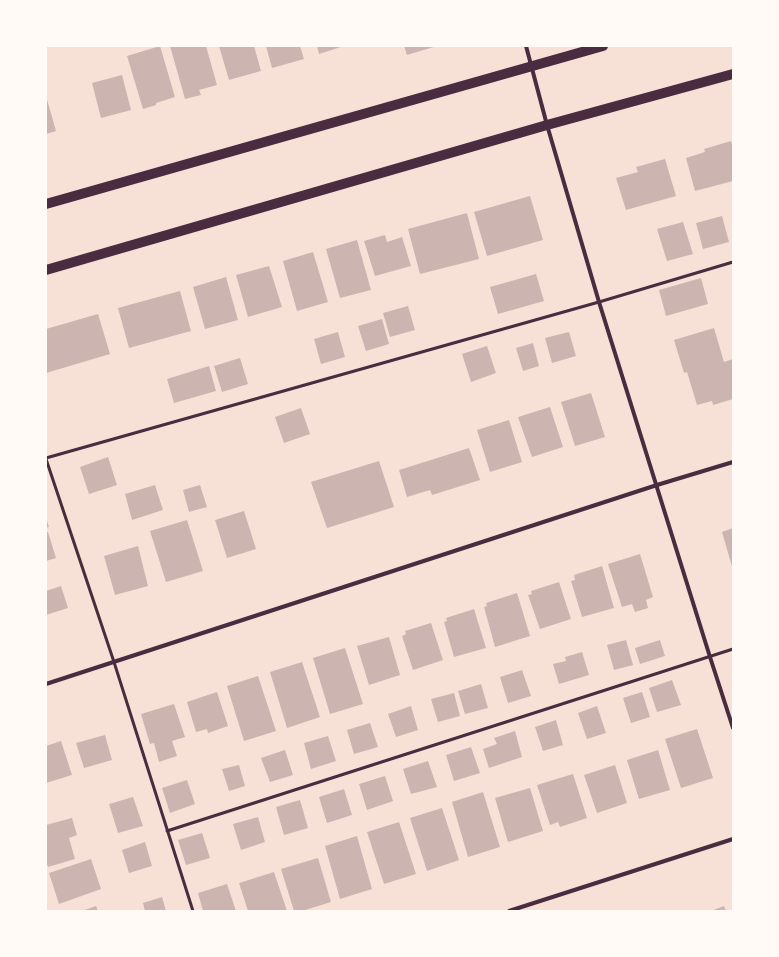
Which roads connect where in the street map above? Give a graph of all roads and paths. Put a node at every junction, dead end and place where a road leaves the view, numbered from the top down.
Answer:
1 (526, 46) edge
2 (603, 46) edge
3 (532, 66) junction
4 (733, 74) edge
5 (547, 125) junction
6 (46, 204) edge
7 (733, 262) edge
8 (46, 270) edge
9 (599, 302) junction
10 (46, 458) edge
11 (733, 462) edge
12 (657, 485) junction
13 (733, 649) edge
14 (710, 657) junction
15 (114, 662) junction
16 (46, 684) edge
17 (733, 728) edge
18 (167, 830) junction
19 (733, 839) edge
20 (193, 911) edge
21 (509, 911) edge

1 - 3 street
2 - 3 main road
3 - 5 street
3 - 6 main road
4 - 5 main road
5 - 8 main road
5 - 9 street
7 - 9 lane
9 - 10 lane
9 - 12 street
10 - 15 lane
11 - 12 street
12 - 14 street
12 - 15 street
13 - 14 lane
14 - 17 street
14 - 18 lane
15 - 16 street
15 - 18 lane
18 - 20 lane
19 - 21 street

